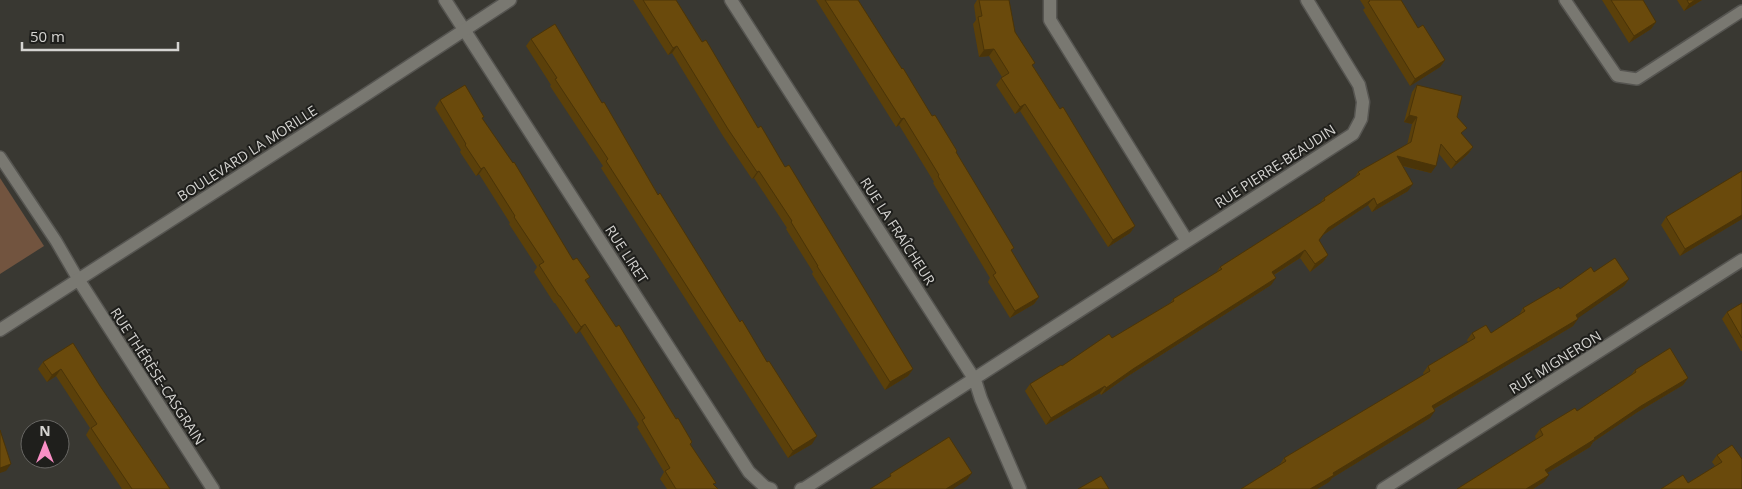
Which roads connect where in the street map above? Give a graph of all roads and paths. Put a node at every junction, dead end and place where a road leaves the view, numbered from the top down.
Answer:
1 (446, 0) edge
2 (510, 0) edge
3 (731, 0) edge
4 (1050, 0) edge
5 (1307, 0) edge
6 (1565, 0) edge
7 (1742, 11) edge
8 (464, 29) junction
9 (0, 157) edge
10 (1187, 241) junction
11 (1742, 260) edge
12 (78, 279) junction
13 (0, 330) edge
14 (975, 380) junction
15 (213, 489) edge
16 (771, 489) edge
17 (801, 489) edge
18 (1020, 489) edge
19 (1383, 489) edge

1 - 8 street, RUE LIRET
2 - 8 street, BOULEVARD LA MORILLE
3 - 14 street, RUE LA FRAÎCHEUR
4 - 10 street
5 - 10 street, RUE PIERRE-BEAUDIN
6 - 7 lane
8 - 12 street, BOULEVARD LA MORILLE
8 - 16 street, RUE LIRET
9 - 12 lane
10 - 14 street, RUE PIERRE-BEAUDIN
11 - 19 street, RUE MIGNERON
12 - 13 street, BOULEVARD LA MORILLE
12 - 15 street, RUE THÉRÈSE-CASGRAIN
14 - 17 street
14 - 18 street, RUE LA FRAÎCHEUR

